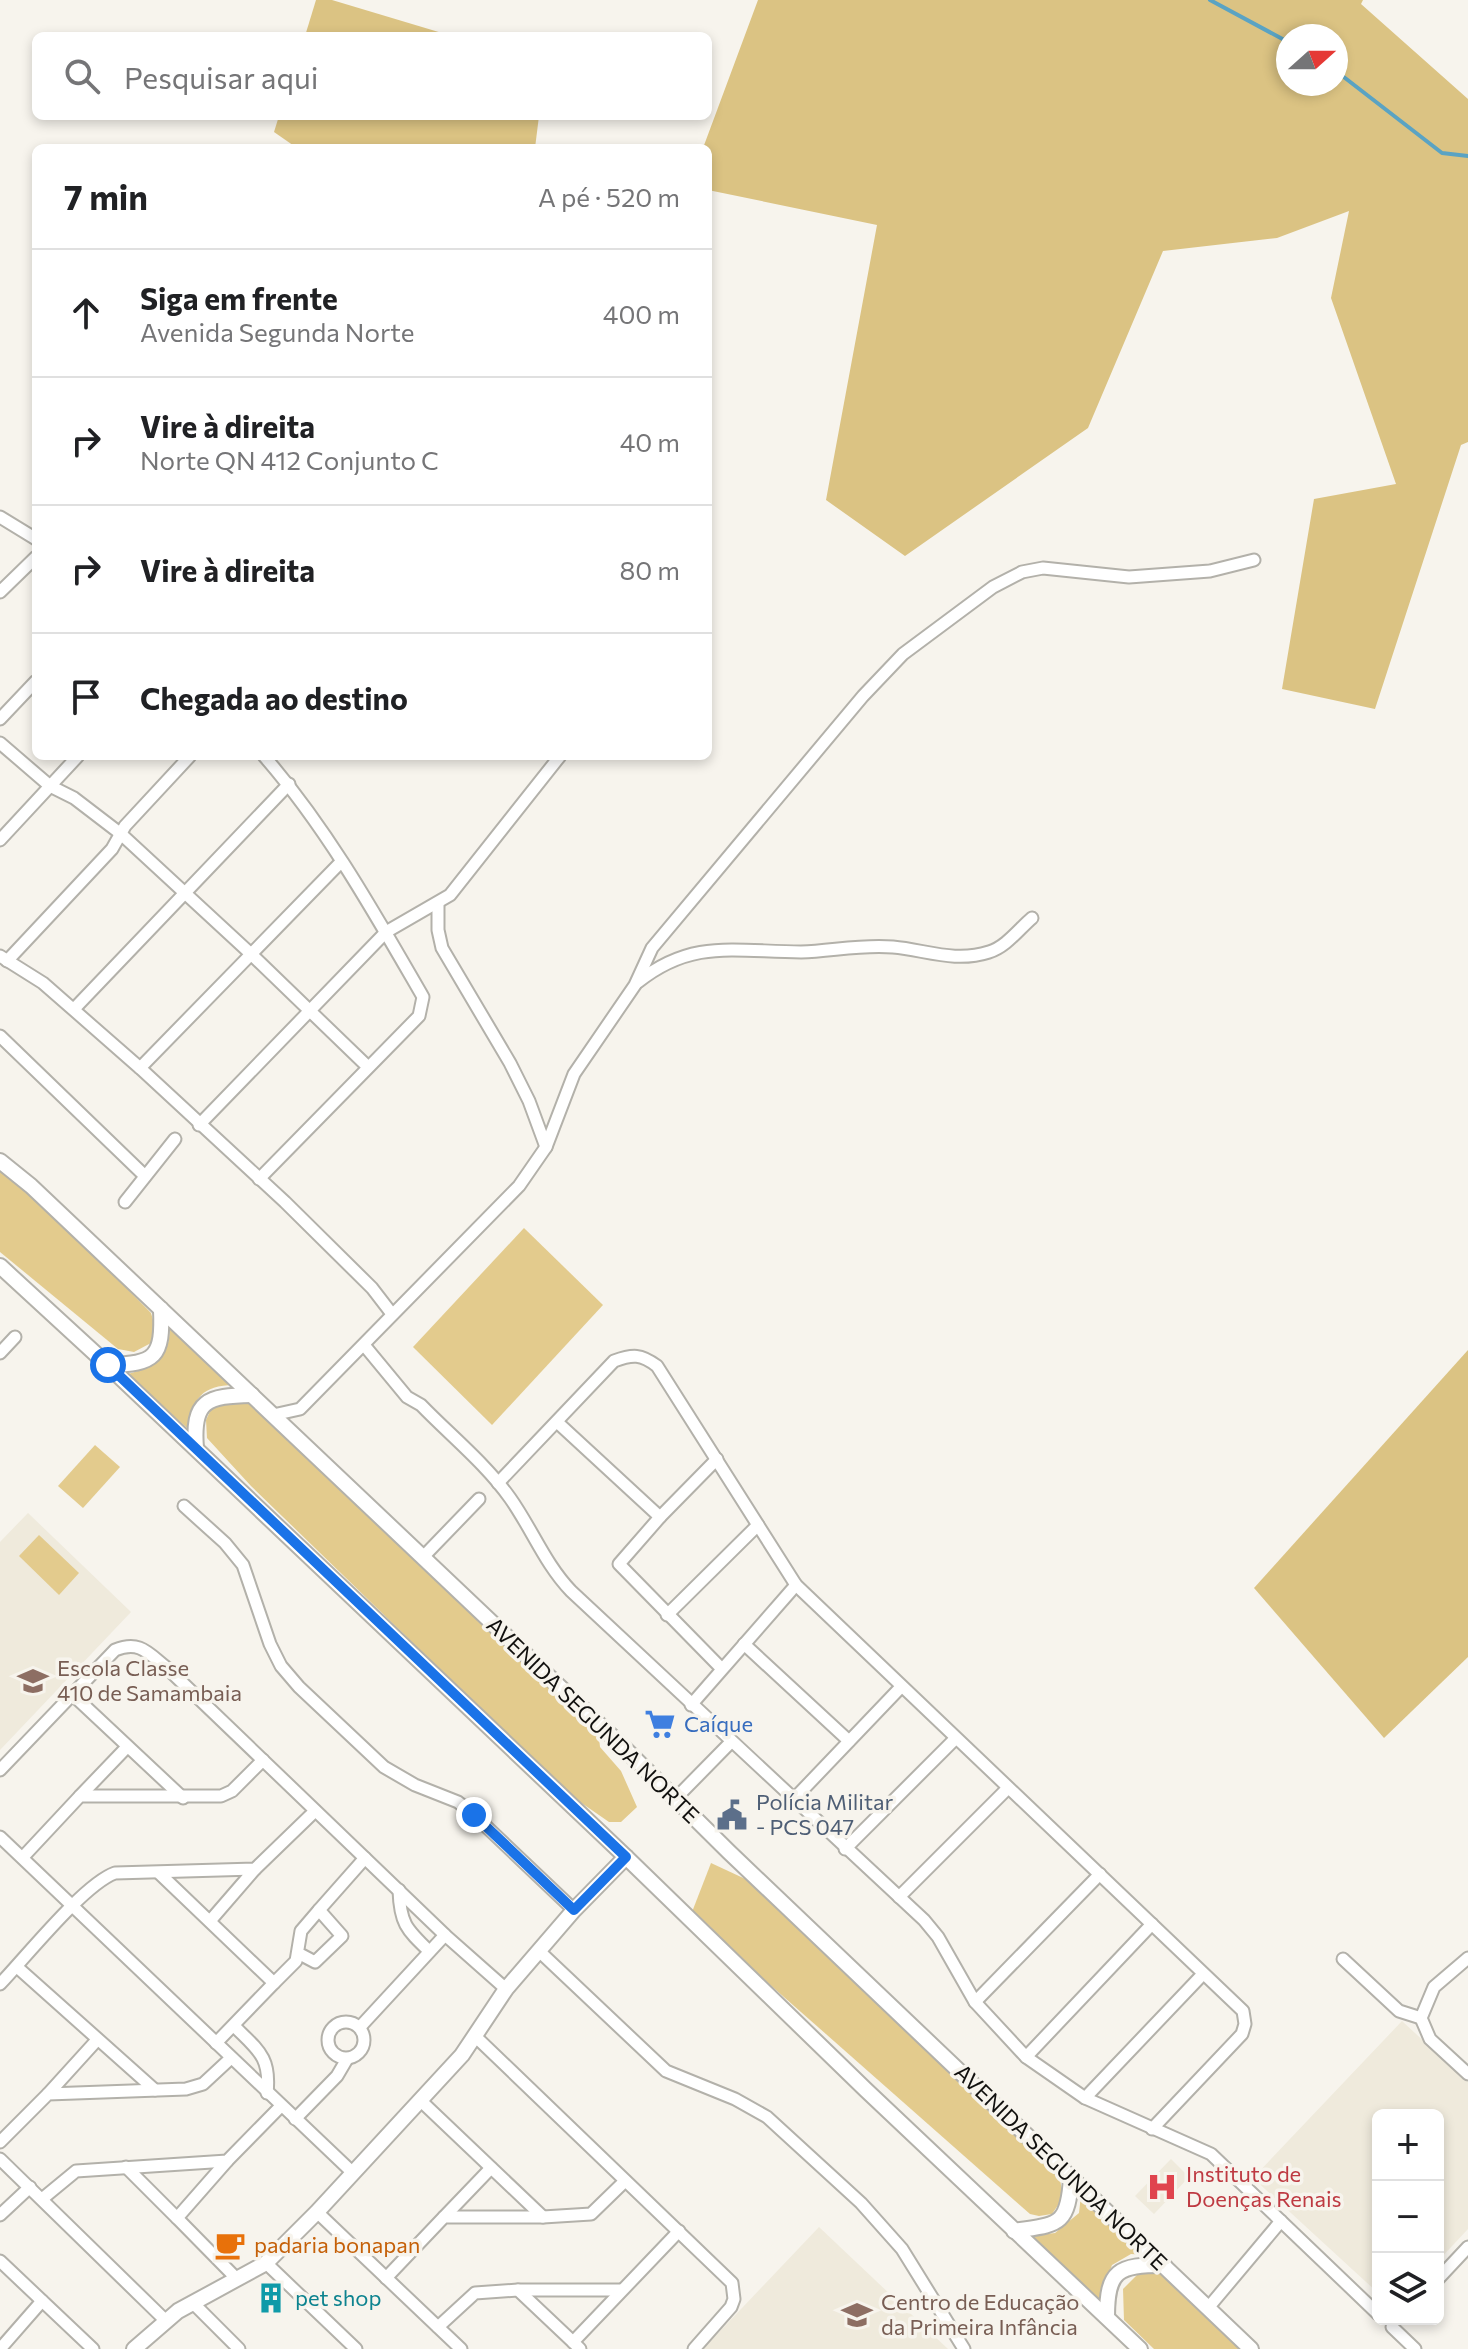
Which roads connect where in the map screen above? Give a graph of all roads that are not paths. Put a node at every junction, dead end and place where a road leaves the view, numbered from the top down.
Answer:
1 (0, 517) edge
2 (32, 537) edge
3 (1254, 560) dead end
4 (32, 561) edge
5 (0, 592) edge
6 (32, 685) edge
7 (0, 719) edge
8 (0, 743) edge
9 (74, 760) edge
10 (186, 760) edge
11 (268, 760) edge
12 (557, 760) edge
13 (289, 784) junction
14 (50, 786) junction
15 (121, 834) junction
16 (0, 840) edge
17 (341, 862) junction
18 (184, 892) junction
19 (438, 904) junction
20 (1032, 918) dead end
21 (386, 932) junction
22 (251, 954) junction
23 (3, 959) edge
24 (635, 985) junction
25 (74, 1009) junction
26 (310, 1011) junction
27 (0, 1036) edge
28 (367, 1066) junction
29 (140, 1068) junction
30 (199, 1125) junction
31 (175, 1139) dead end
32 (546, 1147) junction
33 (0, 1161) edge
34 (145, 1176) junction
35 (259, 1179) junction
36 (125, 1202) dead end
37 (0, 1266) edge
38 (161, 1309) junction
39 (392, 1314) junction
40 (15, 1337) dead end
41 (364, 1345) junction
42 (0, 1353) edge
43 (108, 1365) junction
44 (252, 1395) junction
45 (300, 1409) junction
46 (273, 1415) junction
47 (557, 1422) junction
48 (296, 1436) junction
49 (196, 1448) junction
50 (717, 1459) junction
51 (498, 1483) junction
52 (479, 1499) dead end
53 (184, 1506) dead end
54 (660, 1517) junction
55 (758, 1525) junction
56 (423, 1557) junction
57 (796, 1585) junction
58 (667, 1615) junction
59 (744, 1644) junction
60 (721, 1668) junction
61 (900, 1688) junction
62 (72, 1694) junction
63 (691, 1705) junction
64 (955, 1739) junction
65 (849, 1741) junction
66 (731, 1742) junction
67 (127, 1747) junction
68 (263, 1760) junction
69 (0, 1770) edge
70 (1007, 1789) junction
71 (80, 1796) junction
72 (183, 1798) junction
73 (676, 1798) junction
74 (793, 1800) junction
75 (315, 1811) junction
76 (0, 1837) edge
77 (845, 1849) junction
78 (23, 1857) junction
79 (626, 1857) junction
80 (365, 1858) junction
81 (255, 1869) junction
82 (159, 1873) junction
83 (1100, 1874) junction
84 (399, 1890) junction
85 (899, 1897) junction
86 (73, 1905) junction
87 (319, 1910) junction
88 (574, 1910) junction
89 (210, 1921) junction
90 (1152, 1924) junction
91 (445, 1935) junction
92 (429, 1951) junction
93 (539, 1951) junction
94 (298, 1953) junction
95 (1343, 1959) dead end
96 (1465, 1964) edge
97 (17, 1967) junction
98 (1203, 1974) junction
99 (274, 1983) junction
100 (0, 1984) edge
101 (506, 1989) junction
102 (975, 2002) junction
103 (1421, 2018) junction
104 (234, 2026) junction
105 (360, 2027) junction
106 (476, 2037) junction
107 (97, 2040) junction
108 (216, 2043) junction
109 (1026, 2057) junction
110 (231, 2058) junction
111 (347, 2059) junction
112 (1468, 2074) edge
113 (155, 2090) junction
114 (267, 2093) junction
115 (48, 2094) junction
116 (1085, 2098) junction
117 (421, 2101) junction
118 (281, 2106) junction
119 (295, 2119) junction
120 (1152, 2129) junction
121 (0, 2142) edge
122 (0, 2159) edge
123 (227, 2161) junction
124 (126, 2167) junction
125 (491, 2168) junction
126 (352, 2172) junction
127 (1071, 2178) junction
128 (625, 2181) junction
129 (30, 2187) junction
130 (42, 2199) junction
131 (317, 2212) junction
132 (0, 2215) edge
133 (444, 2217) junction
134 (543, 2217) junction
135 (177, 2218) junction
136 (1281, 2221) junction
137 (679, 2231) junction
138 (1014, 2231) junction
139 (1468, 2247) edge
140 (0, 2261) edge
141 (266, 2263) junction
142 (1164, 2265) junction
143 (1444, 2273) edge
144 (386, 2278) junction
145 (237, 2279) junction
146 (518, 2290) junction
147 (620, 2290) junction
148 (42, 2301) junction
149 (194, 2304) junction
150 (1208, 2308) junction
151 (1372, 2308) edge
152 (1107, 2317) junction
153 (165, 2320) junction
154 (1395, 2325) edge
155 (438, 2327) junction
156 (452, 2346) edge
157 (576, 2346) edge
158 (0, 2349) edge
159 (93, 2349) edge
160 (134, 2349) edge
161 (239, 2349) edge
162 (356, 2349) edge
163 (694, 2349) edge
164 (964, 2349) edge
165 (1140, 2349) edge
166 (1251, 2349) edge
167 (1415, 2349) edge

1 - 2 street
3 - 24 street
4 - 5 street
6 - 7 street
8 - 14 street
9 - 14 street
10 - 15 street
11 - 13 street
12 - 19 street
13 - 17 street
13 - 18 street
14 - 15 street
14 - 16 street
15 - 18 street
15 - 23 street
17 - 21 street
17 - 22 street
18 - 22 street
18 - 25 street
19 - 21 street
19 - 32 street
20 - 24 street
21 - 26 street
21 - 28 street
22 - 26 street
22 - 29 street
23 - 25 street
24 - 32 street
25 - 29 street
26 - 28 street
26 - 30 street
27 - 34 street
28 - 35 street
29 - 30 street
30 - 35 street
31 - 34 street
32 - 39 street
33 - 38 main road, AVENIDA SEGUNDA NORTE
34 - 36 street
35 - 39 street
37 - 43 main road
38 - 43 main road
38 - 44 main road, AVENIDA SEGUNDA NORTE
39 - 41 street
40 - 42 street
41 - 45 street
41 - 51 street
43 - 49 main road
44 - 46 main road, AVENIDA SEGUNDA NORTE
44 - 49 main road
45 - 46 street
45 - 48 street
46 - 48 main road, AVENIDA SEGUNDA NORTE
47 - 50 street
47 - 51 street
47 - 54 street
48 - 56 main road, AVENIDA SEGUNDA NORTE
49 - 79 main road
50 - 54 street
50 - 55 street
51 - 63 street
52 - 56 street
53 - 88 street
54 - 58 street
55 - 57 street
55 - 58 street
56 - 73 main road, AVENIDA SEGUNDA NORTE
57 - 59 street
57 - 61 street
58 - 60 street
59 - 60 street
59 - 65 street
60 - 63 street
61 - 64 street
61 - 65 street
62 - 67 street
62 - 68 street
62 - 69 street
63 - 66 street
64 - 70 street
64 - 77 street
65 - 74 street
66 - 73 street
66 - 74 street
67 - 71 street
67 - 72 street
68 - 72 street
68 - 75 street
70 - 83 street
70 - 85 street
71 - 72 street
71 - 78 street
73 - 127 main road, AVENIDA SEGUNDA NORTE
74 - 77 street
75 - 80 street
75 - 81 street
76 - 78 street
77 - 85 street
78 - 86 street
79 - 88 main road
79 - 138 main road
80 - 84 street
80 - 87 street
81 - 82 street
81 - 89 street
82 - 86 street
82 - 89 street
83 - 90 street
83 - 102 street
84 - 91 street
84 - 92 street
85 - 102 street
86 - 97 street
86 - 108 street
87 - 94 street
87 - 94 street
88 - 93 main road
89 - 99 street
90 - 98 street
90 - 109 street
91 - 92 street
91 - 101 street
92 - 105 street
93 - 101 main road
93 - 164 street
94 - 99 street
95 - 103 street
96 - 103 street
97 - 100 street
97 - 107 street
98 - 116 street
98 - 120 street
99 - 104 street
101 - 106 main road
102 - 109 street
103 - 112 street
104 - 108 street
104 - 114 street
105 - 111 street
105 - 111 street
106 - 117 main road
106 - 128 street
107 - 113 street
107 - 115 street
108 - 110 street
109 - 116 street
110 - 113 street
110 - 114 street
111 - 119 street
113 - 115 street
114 - 118 street
115 - 121 street
116 - 120 street
117 - 125 street
117 - 126 main road
118 - 119 street
118 - 123 street
119 - 126 street
120 - 136 street
122 - 129 street
123 - 124 street
123 - 135 street
124 - 130 street
124 - 135 street
125 - 133 street
125 - 134 street
126 - 131 main road
127 - 138 main road
127 - 142 main road, AVENIDA SEGUNDA NORTE
128 - 134 street
128 - 137 street
129 - 130 street
129 - 132 street
130 - 153 street
131 - 141 main road
131 - 144 street
133 - 134 street
133 - 144 street
135 - 145 street
136 - 150 street
136 - 151 street
137 - 147 street
137 - 163 street
138 - 152 main road
139 - 143 street
140 - 148 street
141 - 145 main road
141 - 162 street
142 - 150 main road, AVENIDA SEGUNDA NORTE
142 - 152 main road
144 - 155 street
145 - 149 main road
146 - 147 street
146 - 155 street
146 - 157 street
147 - 157 street
148 - 158 street
148 - 159 street
149 - 153 main road
149 - 161 street
150 - 166 main road, AVENIDA SEGUNDA NORTE
152 - 165 main road
153 - 160 main road
154 - 167 street
155 - 156 street

